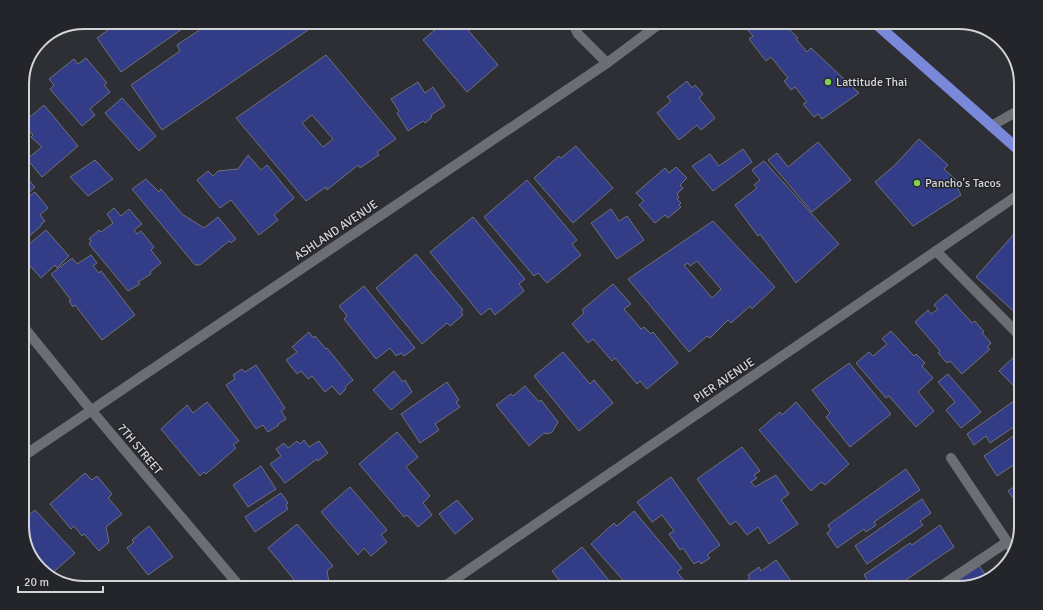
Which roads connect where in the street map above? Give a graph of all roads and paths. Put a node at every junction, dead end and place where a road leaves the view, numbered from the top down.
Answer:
1 (576, 29) edge
2 (653, 29) edge
3 (882, 29) edge
4 (607, 63) junction
5 (1014, 112) edge
6 (991, 126) junction
7 (1014, 146) edge
8 (1014, 198) edge
9 (936, 251) junction
10 (1014, 330) edge
11 (29, 334) edge
12 (91, 410) junction
13 (29, 452) edge
14 (951, 458) dead end
15 (1007, 542) junction
16 (1010, 546) edge
17 (234, 581) edge
18 (452, 581) edge
19 (948, 581) edge

1 - 4 street
2 - 4 street, ASHLAND AVENUE
3 - 6 highway
4 - 12 street, ASHLAND AVENUE
5 - 6 street
6 - 7 highway
8 - 9 street, PIER AVENUE
9 - 10 street
9 - 18 street, PIER AVENUE
11 - 12 street, 7TH STREET
12 - 13 street, ASHLAND AVENUE
12 - 17 street, 7TH STREET
14 - 15 street
15 - 16 street
15 - 19 street

